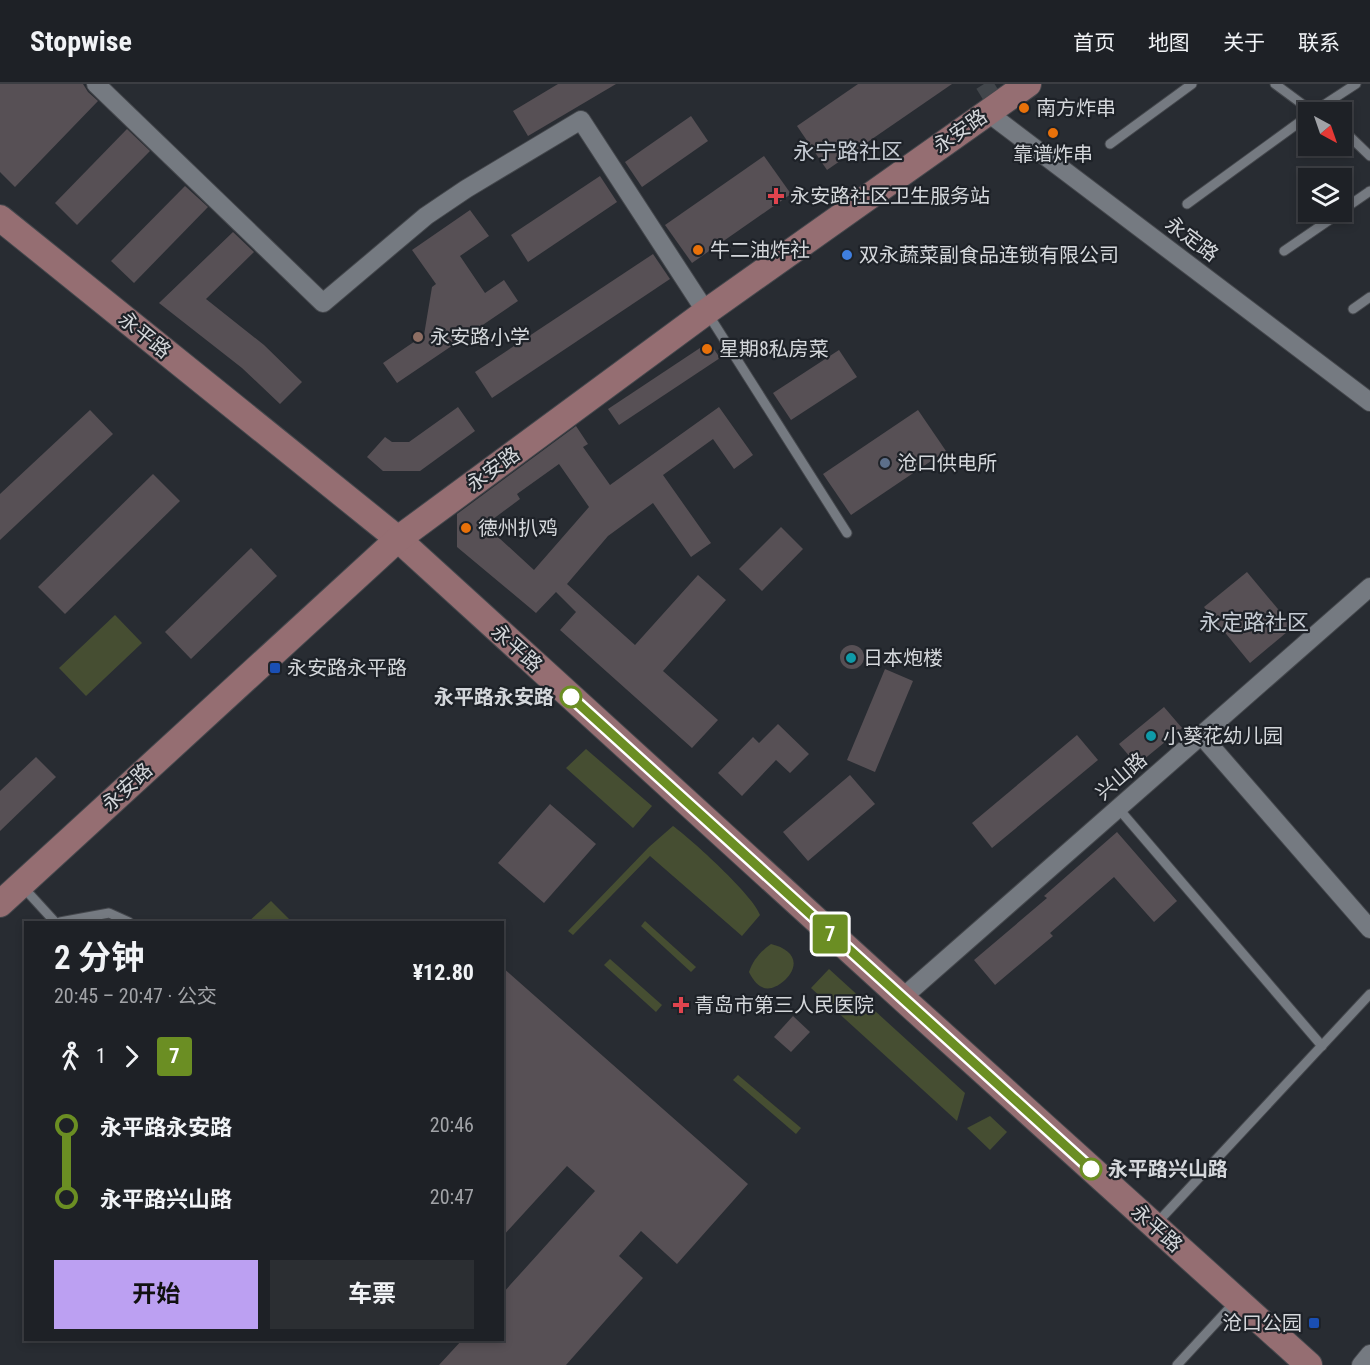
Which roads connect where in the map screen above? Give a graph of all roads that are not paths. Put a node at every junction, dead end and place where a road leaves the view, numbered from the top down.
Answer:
1 (96, 84) edge
2 (1028, 84) edge
3 (1192, 84) edge
4 (1275, 84) edge
5 (1356, 84) edge
6 (1299, 102) edge
7 (1328, 102) edge
8 (987, 112) junction
9 (1298, 123) edge
10 (1352, 139) edge
11 (1110, 144) dead end
12 (1370, 156) edge
13 (1370, 191) edge
14 (1352, 203) edge
15 (1186, 204) dead end
16 (0, 218) edge
17 (1325, 222) edge
18 (1284, 251) dead end
19 (1370, 297) edge
20 (1353, 309) dead end
21 (706, 312) junction
22 (1370, 402) edge
23 (847, 533) dead end
24 (398, 539) junction
25 (1370, 587) edge
26 (1201, 735) junction
27 (1118, 808) junction
28 (21, 885) junction
29 (0, 904) edge
30 (57, 921) edge
31 (64, 921) edge
32 (127, 921) edge
33 (1370, 929) edge
34 (1370, 994) edge
35 (902, 998) junction
36 (1322, 1046) junction
37 (1154, 1226) junction
38 (1236, 1300) junction
39 (1370, 1354) edge
40 (1177, 1365) edge
41 (1309, 1365) edge
42 (1361, 1365) edge

1 - 21 street
2 - 8 main road, 永安路
3 - 11 lane
4 - 6 lane
5 - 7 lane
8 - 21 main road, 永安路
8 - 22 street, 永定路
9 - 15 lane
10 - 12 lane
13 - 14 lane
16 - 24 main road, 永平路
17 - 18 lane
19 - 20 lane
21 - 23 lane
21 - 24 main road, 永安路
24 - 28 main road, 永安路
24 - 35 main road, 永平路
25 - 26 street, 兴山路
26 - 27 street, 兴山路
26 - 33 street
27 - 35 street, 兴山路
27 - 36 lane
28 - 29 main road, 永安路
28 - 30 lane
31 - 32 lane
34 - 36 lane
35 - 37 main road, 永平路
36 - 37 lane
37 - 38 main road, 永平路
38 - 40 lane
38 - 41 main road, 永平路
39 - 42 street

